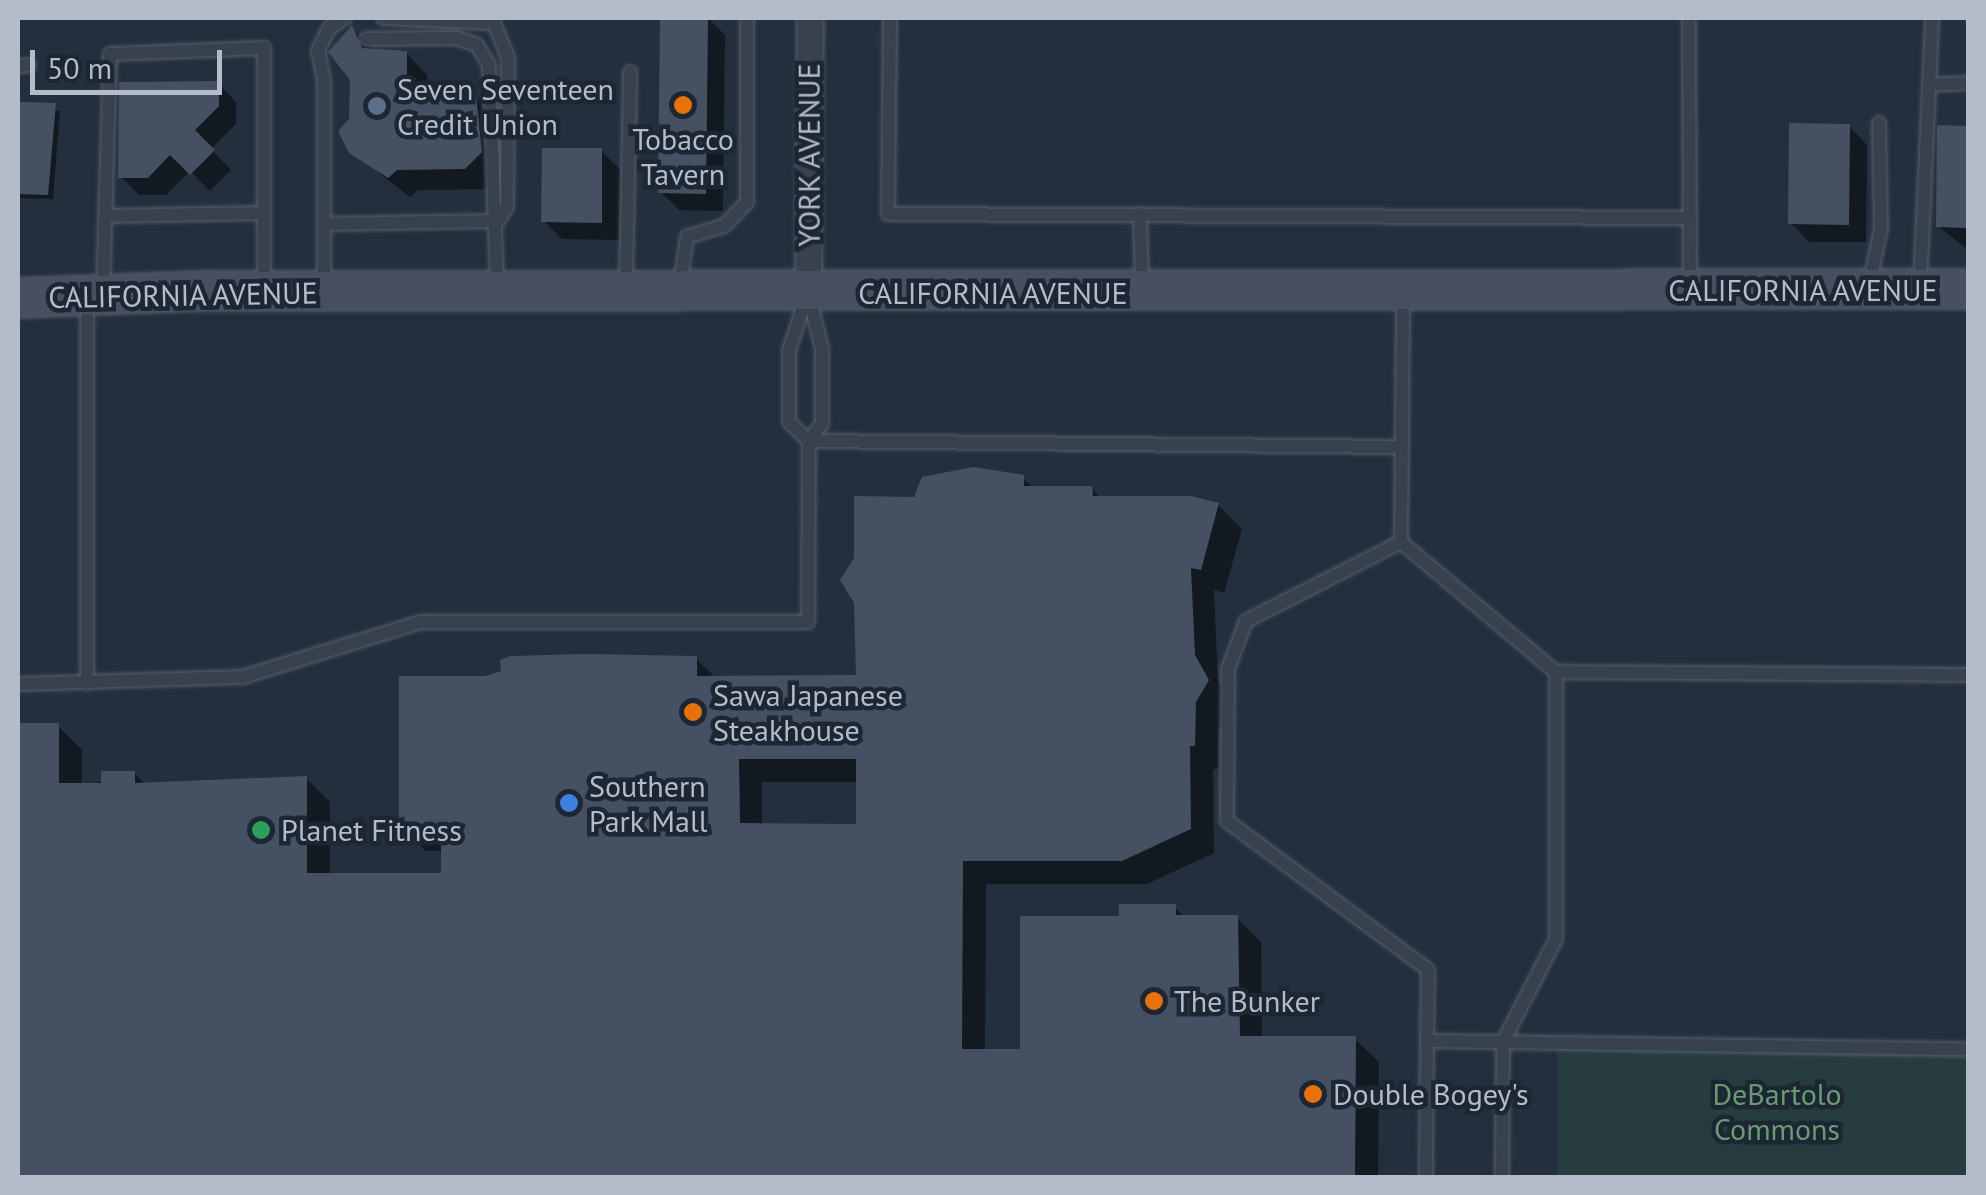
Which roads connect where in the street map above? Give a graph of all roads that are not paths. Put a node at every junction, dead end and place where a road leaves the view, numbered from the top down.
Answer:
1 (345, 18) edge
2 (382, 18) edge
3 (747, 18) edge
4 (810, 18) edge
5 (872, 18) edge
6 (890, 18) edge
7 (1689, 18) edge
8 (1932, 18) edge
9 (366, 39) dead end
10 (338, 68) dead end
11 (630, 72) dead end
12 (324, 81) junction
13 (1968, 83) edge
14 (1928, 85) junction
15 (1879, 123) dead end
16 (264, 213) junction
17 (1140, 214) junction
18 (105, 216) junction
19 (1690, 218) junction
20 (498, 221) junction
21 (324, 224) junction
22 (1868, 289) junction
23 (1920, 289) junction
24 (1968, 289) edge
25 (1690, 290) junction
26 (264, 292) junction
27 (324, 292) junction
28 (1142, 292) junction
29 (1403, 292) junction
30 (497, 293) junction
31 (626, 293) junction
32 (680, 294) junction
33 (808, 294) junction
34 (18, 298) edge
35 (95, 298) junction
36 (809, 440) junction
37 (1402, 447) junction
38 (1401, 542) junction
39 (1556, 672) junction
40 (1968, 675) edge
41 (87, 683) junction
42 (18, 684) edge
43 (1427, 1042) junction
44 (1503, 1042) junction
45 (1968, 1049) edge
46 (1426, 1178) edge
47 (1502, 1178) edge

1 - 12 lane
2 - 20 lane
3 - 32 lane
4 - 33 street, YORK AVENUE
5 - 6 lane
6 - 17 lane
7 - 19 lane
8 - 14 lane
9 - 20 lane
10 - 12 lane
11 - 31 lane
12 - 21 lane
13 - 14 lane
14 - 23 lane
15 - 22 lane
16 - 18 lane
16 - 18 lane
16 - 26 lane
17 - 19 lane
17 - 28 lane
18 - 35 lane
19 - 25 lane
20 - 21 lane
20 - 30 lane
21 - 27 lane
22 - 23 street, CALIFORNIA AVENUE
22 - 25 street, CALIFORNIA AVENUE
23 - 24 street, CALIFORNIA AVENUE
25 - 29 street, CALIFORNIA AVENUE
26 - 27 street, CALIFORNIA AVENUE
26 - 35 street, CALIFORNIA AVENUE
27 - 30 street, CALIFORNIA AVENUE
28 - 29 street, CALIFORNIA AVENUE
28 - 33 street, CALIFORNIA AVENUE
29 - 37 lane
30 - 31 street, CALIFORNIA AVENUE
31 - 32 street, CALIFORNIA AVENUE
32 - 33 street, CALIFORNIA AVENUE
33 - 36 lane
33 - 36 lane
34 - 35 street, CALIFORNIA AVENUE
35 - 41 lane
36 - 37 lane
36 - 41 lane
37 - 38 lane
38 - 39 lane
38 - 43 lane
39 - 40 lane
39 - 44 lane
41 - 42 lane
43 - 44 lane
43 - 46 lane
44 - 45 lane
44 - 47 lane

